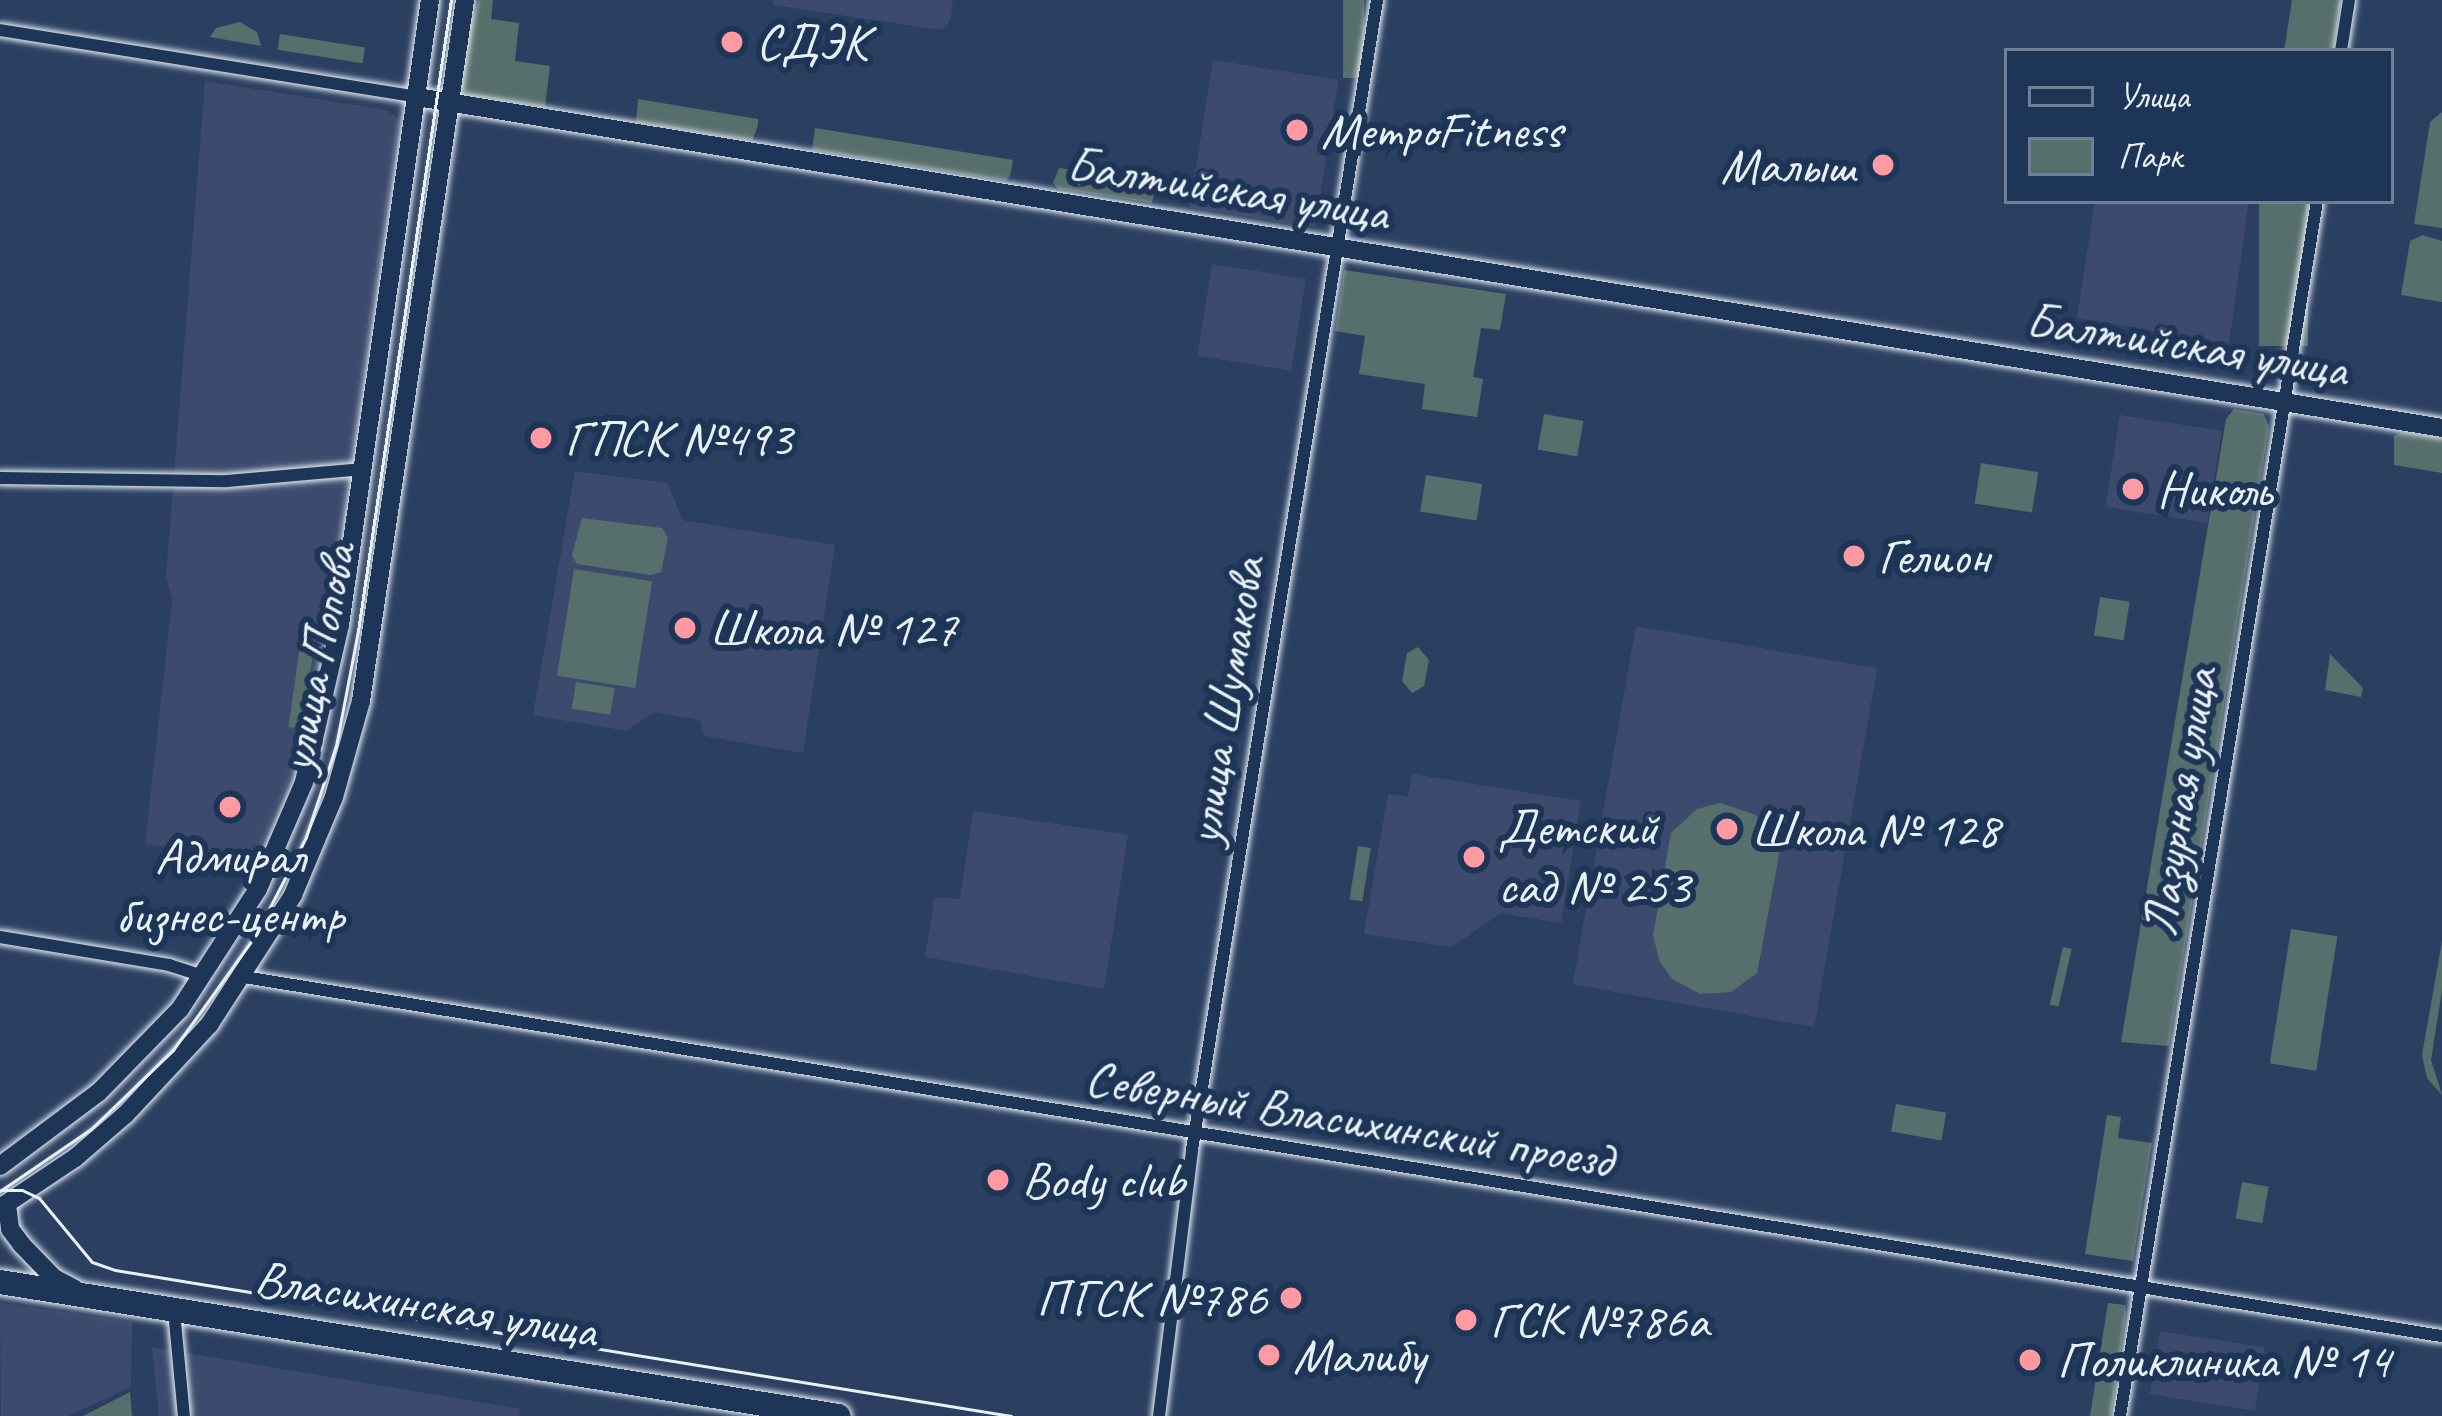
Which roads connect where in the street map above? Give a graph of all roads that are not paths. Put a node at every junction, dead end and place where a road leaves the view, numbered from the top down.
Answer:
1 (430, 0) edge
2 (465, 0) edge
3 (1377, 0) edge
4 (2349, 0) edge
5 (0, 31) edge
6 (2341, 48) edge
7 (417, 97) junction
8 (450, 103) junction
9 (402, 195) junction
10 (436, 199) junction
11 (2317, 204) edge
12 (1338, 248) junction
13 (2284, 403) junction
14 (2442, 428) edge
15 (363, 470) junction
16 (0, 478) edge
17 (0, 938) edge
18 (204, 977) junction
19 (244, 977) junction
20 (1195, 1134) junction
21 (0, 1166) edge
22 (3, 1206) edge
23 (0, 1282) edge
24 (2141, 1287) junction
25 (90, 1297) junction
26 (174, 1310) junction
27 (2442, 1336) edge
28 (184, 1416) edge
29 (838, 1416) edge
30 (1159, 1416) edge
31 (2120, 1416) edge

1 - 7 main road, улица Попова
2 - 8 main road, улица Попова
3 - 12 street, улица Шумакова
4 - 6 street
5 - 7 street, Балтийская улица
7 - 8 main road, Балтийская улица
7 - 9 main road, улица Попова
8 - 10 main road, улица Попова
8 - 12 main road, Балтийская улица
9 - 10 main road
9 - 15 main road, улица Попова
10 - 19 main road, улица Попова
11 - 13 street, Лазурная улица
12 - 13 main road, Балтийская улица
12 - 20 street, улица Шумакова
13 - 14 main road, Балтийская улица
13 - 24 street, Лазурная улица
15 - 16 street
15 - 18 main road, улица Попова
17 - 18 street
18 - 21 main road, улица Попова
19 - 20 street, Северный Власихинский проезд
19 - 22 main road, улица Попова
20 - 24 street, Северный Власихинский проезд
20 - 30 street, улица Шумакова
22 - 25 main road
23 - 25 highway, Власихинская улица
24 - 27 street, Северный Власихинский проезд
24 - 31 street, Лазурная улица
25 - 26 highway, Власихинская улица
26 - 28 street
26 - 29 highway, Власихинская улица

